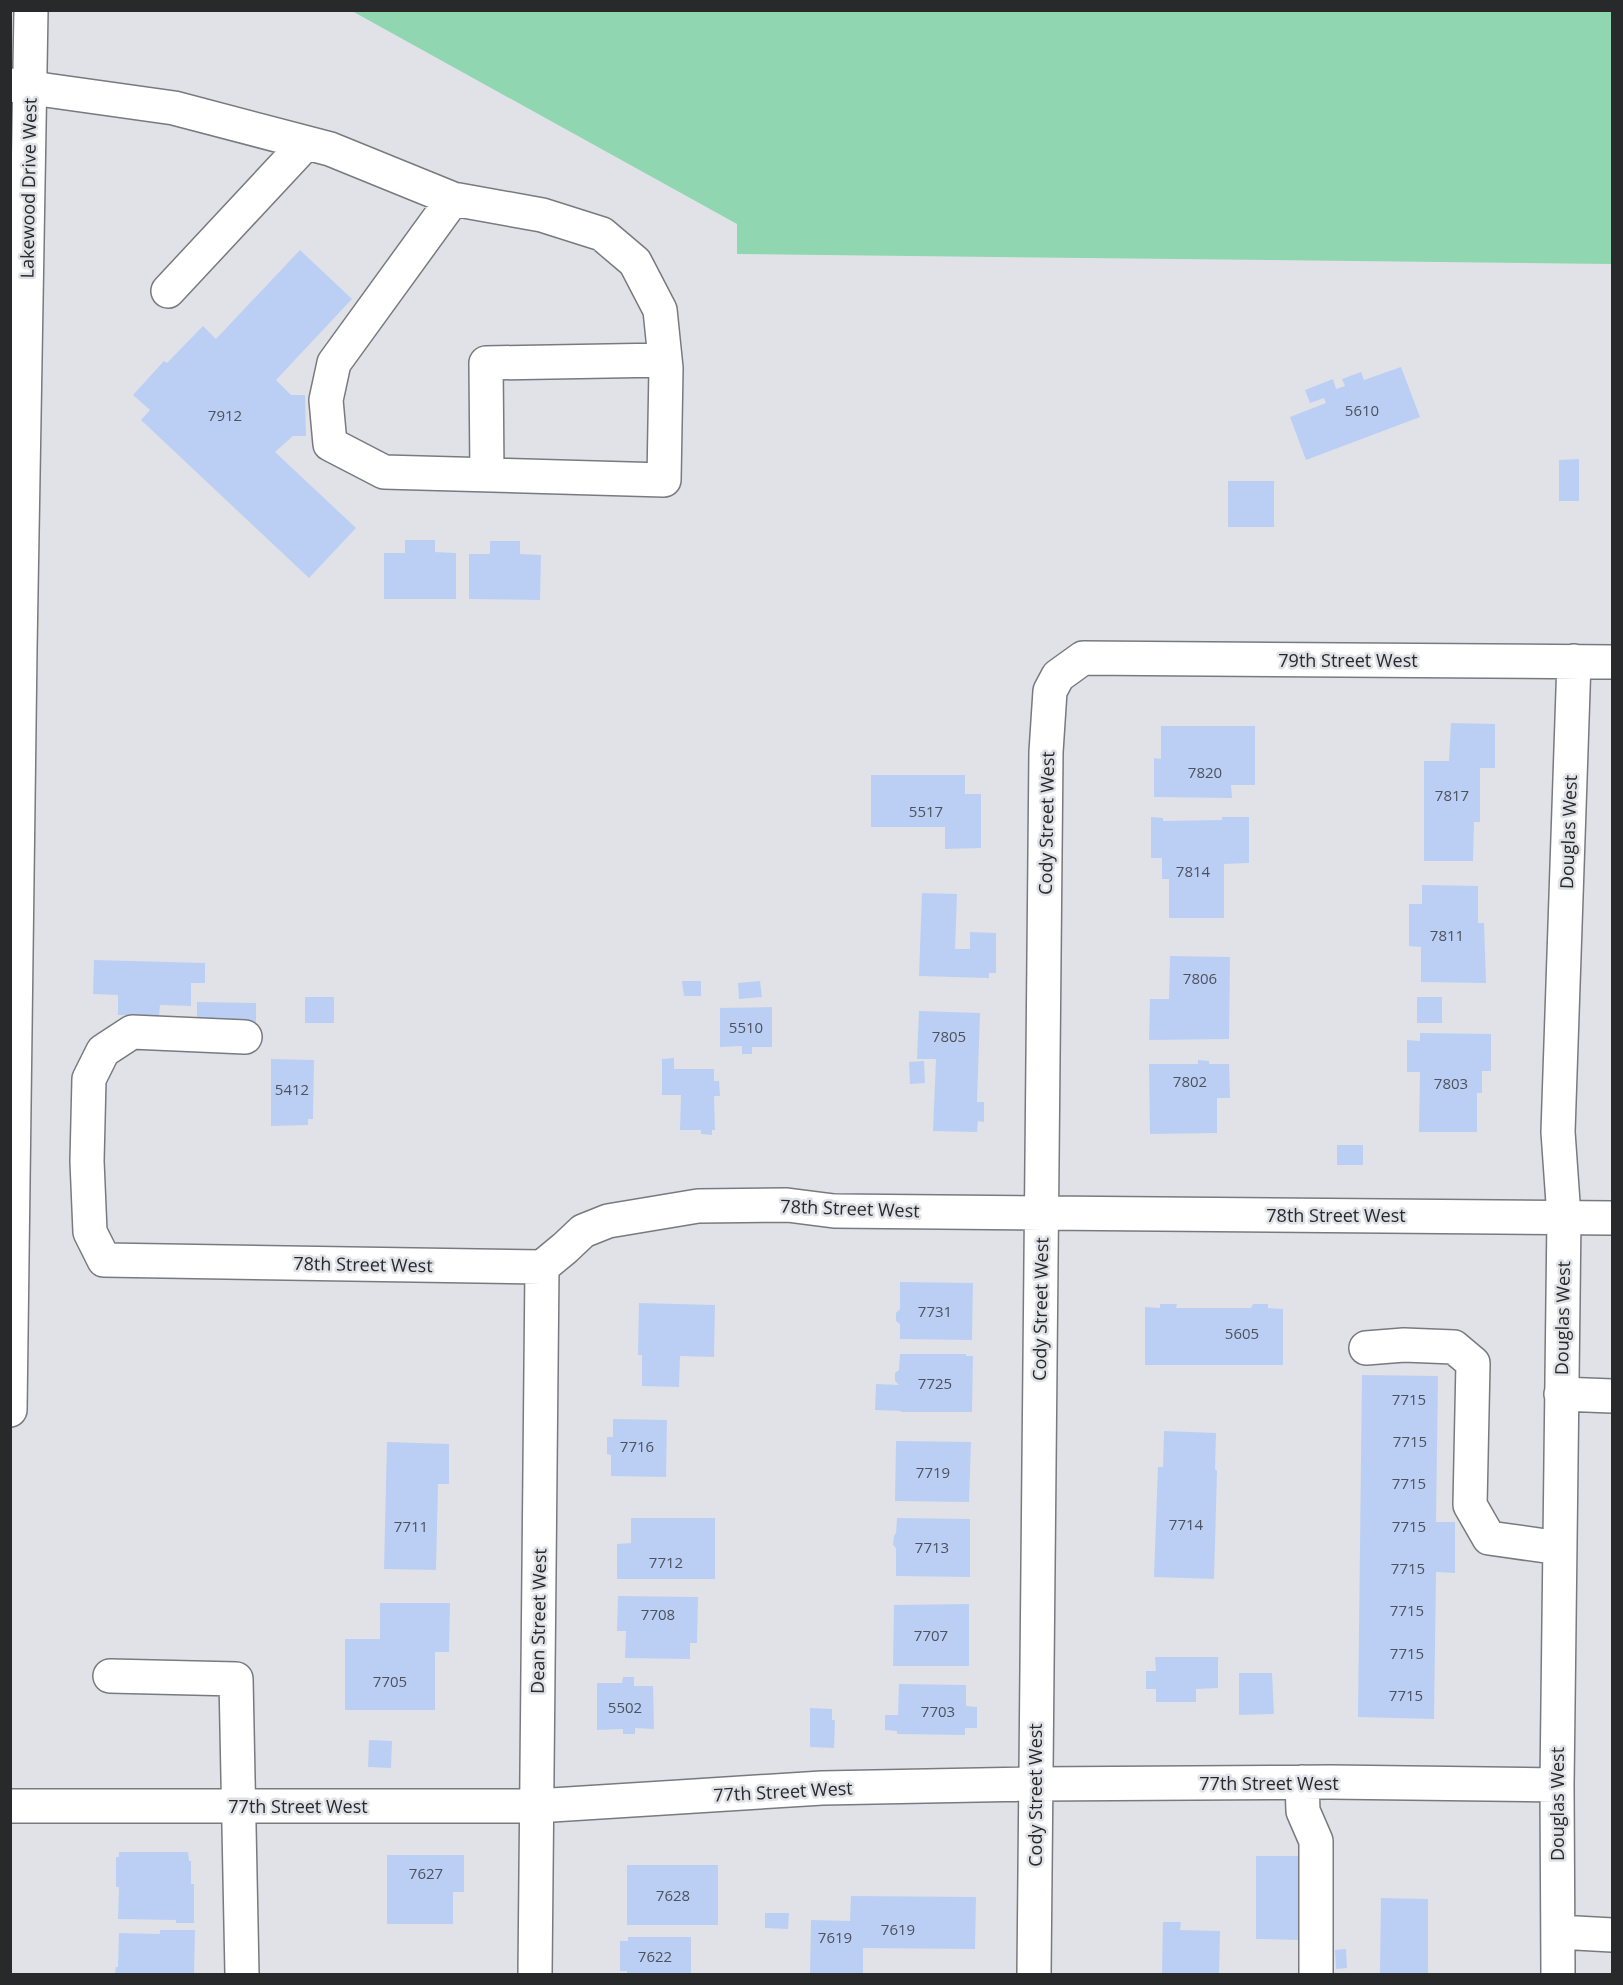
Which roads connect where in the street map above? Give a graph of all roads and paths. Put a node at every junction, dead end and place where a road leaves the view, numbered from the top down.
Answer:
1 (31, 10) edge
2 (20, 87) edge
3 (306, 143) junction
4 (453, 199) junction
5 (168, 291) dead end
6 (665, 360) junction
7 (487, 475) junction
8 (1083, 658) joint
9 (1574, 661) junction
10 (1612, 662) edge
11 (245, 1037) dead end
12 (12, 1165) edge
13 (1041, 1213) junction
14 (1564, 1217) junction
15 (1612, 1218) edge
16 (542, 1267) junction
17 (1366, 1348) dead end
18 (1561, 1394) junction
19 (1612, 1396) edge
20 (10, 1410) edge
21 (1560, 1548) junction
22 (110, 1676) dead end
23 (1302, 1782) junction
24 (1035, 1784) junction
25 (1557, 1785) junction
26 (10, 1806) edge
27 (240, 1806) junction
28 (536, 1806) junction
29 (1558, 1932) junction
30 (1612, 1935) edge
31 (242, 1974) edge
32 (534, 1974) edge
33 (1034, 1974) edge
34 (1316, 1974) edge
35 (1558, 1974) edge

1 - 2 street, Lakewood Drive West
2 - 3 street
2 - 12 street, Lakewood Drive West
3 - 4 street
3 - 5 street
4 - 6 street
4 - 7 street
6 - 7 street
6 - 7 street
8 - 9 street, 79th Street West
8 - 13 street, Cody Street West
9 - 10 street, 79th Street West
9 - 14 street, Douglas West
11 - 16 street, 78th Street West
12 - 20 street, Lakewood Drive West
13 - 14 street, 78th Street West
13 - 16 street, 78th Street West
13 - 24 street, Cody Street West
14 - 15 street, 78th Street West
14 - 18 street, Douglas West
16 - 28 street, Dean Street West
17 - 21 street
18 - 19 street
18 - 21 street, Douglas West
21 - 25 street, Douglas West
22 - 27 street
23 - 24 street, 77th Street West
23 - 25 street, 77th Street West
23 - 34 street
24 - 28 street, 77th Street West
24 - 33 street, Cody Street West
25 - 29 street, Douglas West
26 - 27 street, 77th Street West
27 - 28 street, 77th Street West
27 - 31 street
28 - 32 street, Dean Street West
29 - 30 street
29 - 35 street, Douglas West

